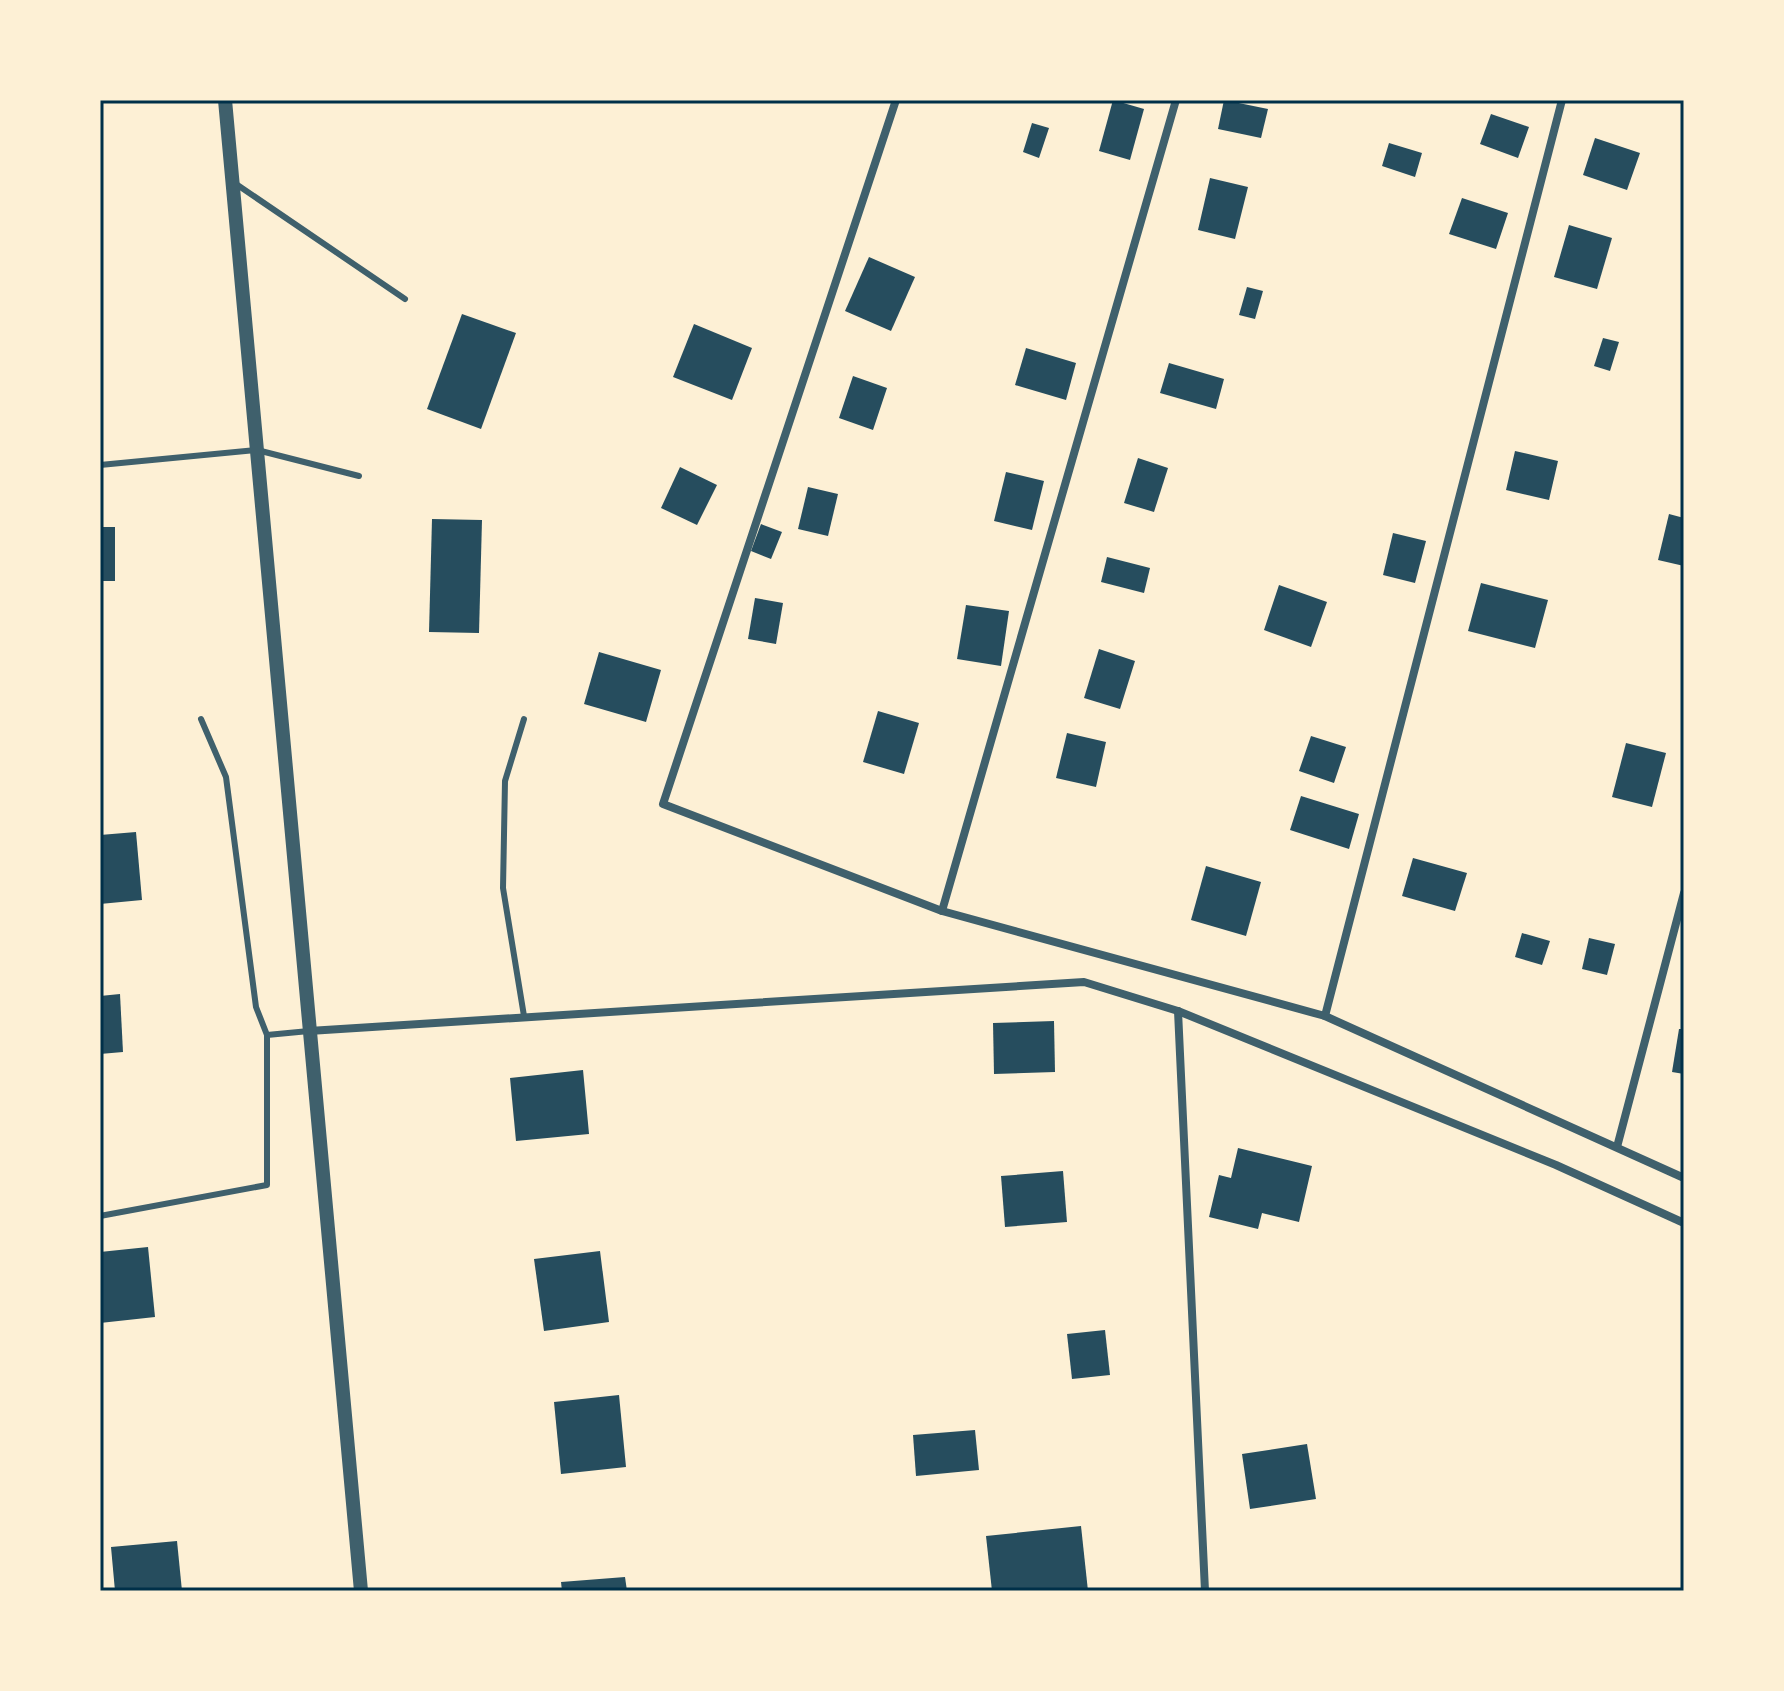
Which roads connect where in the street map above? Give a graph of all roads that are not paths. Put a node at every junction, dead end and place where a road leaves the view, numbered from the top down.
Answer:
1 (225, 100) edge
2 (896, 100) edge
3 (1176, 100) edge
4 (1562, 100) edge
5 (233, 182) junction
6 (405, 299) dead end
7 (257, 450) junction
8 (100, 465) edge
9 (359, 476) dead end
10 (201, 719) dead end
11 (524, 719) dead end
12 (1684, 893) edge
13 (942, 911) junction
14 (1178, 1011) junction
15 (524, 1016) junction
16 (1325, 1016) junction
17 (309, 1031) junction
18 (267, 1035) junction
19 (1617, 1147) junction
20 (1684, 1178) edge
21 (100, 1216) edge
22 (1684, 1223) edge
23 (361, 1591) edge
24 (1205, 1591) edge

1 - 5 street
2 - 13 street
3 - 13 street
4 - 16 street
5 - 6 lane
5 - 7 street
7 - 8 lane
7 - 9 lane
7 - 17 street
10 - 18 lane
11 - 15 lane
12 - 19 street
13 - 16 street
14 - 15 street
14 - 22 street
14 - 24 street
15 - 17 street
16 - 19 street
17 - 18 lane
17 - 23 street
18 - 21 lane
19 - 20 street

